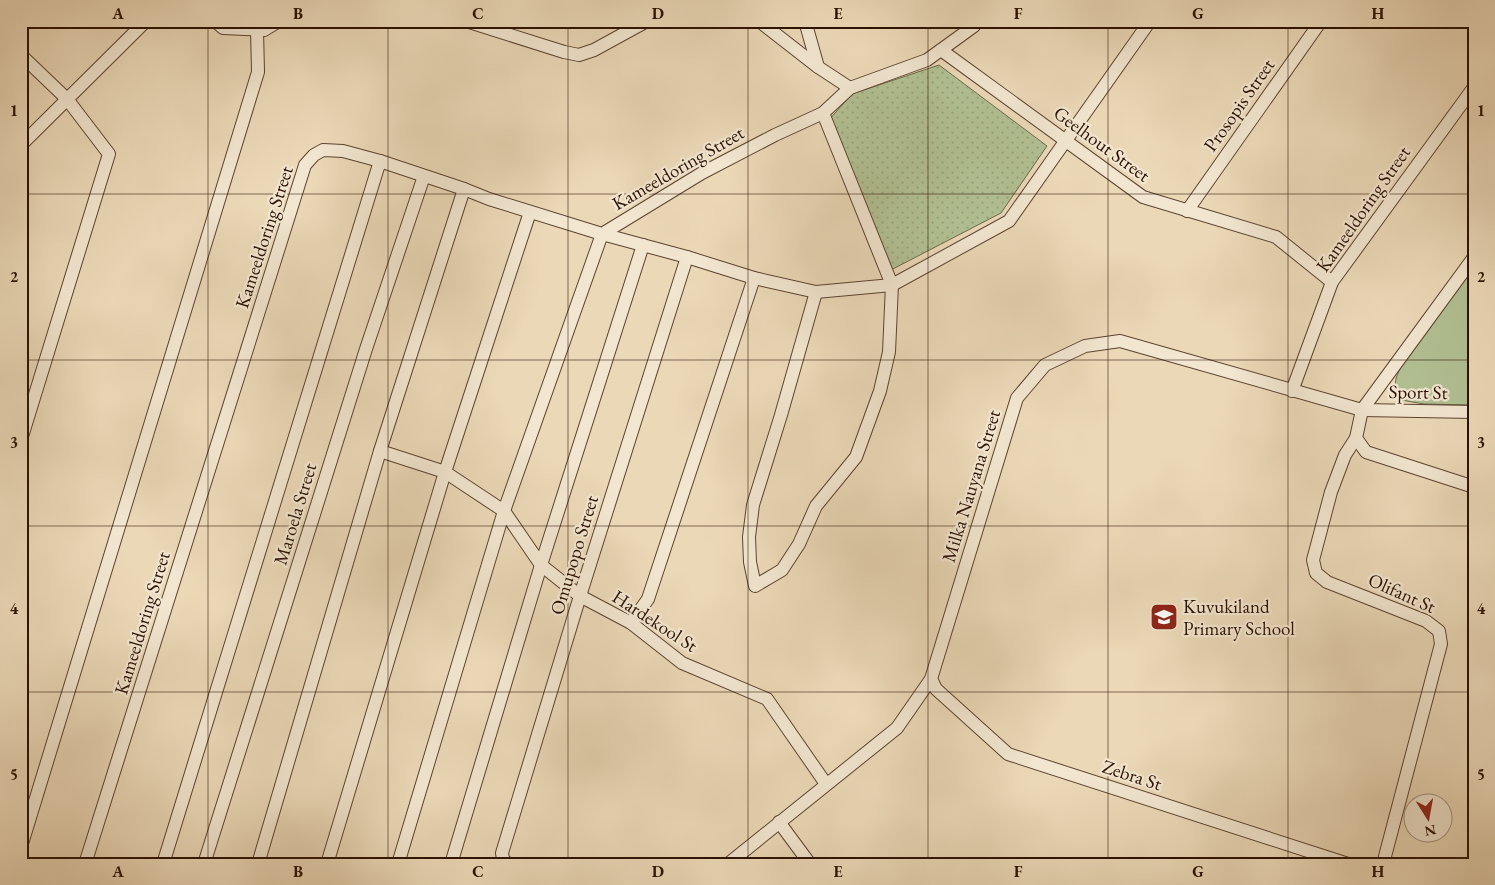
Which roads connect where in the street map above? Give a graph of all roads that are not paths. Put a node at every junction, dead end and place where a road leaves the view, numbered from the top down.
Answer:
1 (146, 21) edge
2 (215, 21) edge
3 (279, 21) edge
4 (466, 21) edge
5 (646, 21) edge
6 (759, 21) edge
7 (805, 21) edge
8 (977, 21) edge
9 (1150, 21) edge
10 (1321, 21) edge
11 (257, 30) junction
12 (941, 50) junction
13 (21, 56) edge
14 (818, 67) junction
15 (1474, 87) edge
16 (850, 88) junction
17 (68, 99) junction
18 (823, 113) junction
19 (1065, 141) junction
20 (21, 145) edge
21 (380, 161) junction
22 (424, 176) junction
23 (464, 189) junction
24 (1187, 211) junction
25 (530, 212) junction
26 (602, 234) junction
27 (643, 245) junction
28 (687, 257) junction
29 (1474, 257) edge
30 (754, 278) junction
31 (1332, 282) junction
32 (892, 285) junction
33 (816, 292) junction
34 (1292, 391) junction
35 (1362, 410) junction
36 (1474, 412) edge
37 (1356, 438) junction
38 (21, 440) edge
39 (380, 451) junction
40 (445, 472) junction
41 (1474, 487) edge
42 (504, 511) junction
43 (541, 565) junction
44 (580, 596) junction
45 (631, 623) junction
46 (931, 679) junction
47 (826, 784) junction
48 (779, 822) junction
49 (21, 847) edge
50 (85, 864) edge
51 (164, 864) edge
52 (204, 864) edge
53 (258, 864) edge
54 (327, 864) edge
55 (398, 864) edge
56 (451, 864) edge
57 (508, 864) edge
58 (728, 864) edge
59 (810, 864) edge
60 (1348, 864) edge
61 (1383, 864) edge

1 - 17 street
2 - 11 street
3 - 11 street
4 - 5 street
6 - 14 street
7 - 14 street
8 - 12 street, Kameeldoring Street
9 - 19 street
10 - 24 street, Prosopis Street
11 - 49 street
12 - 16 street, Kameeldoring Street
12 - 19 street, Geelhout Street
13 - 17 street
14 - 16 street
15 - 31 street, Kameeldoring Street
16 - 18 street, Kameeldoring Street
17 - 20 street
17 - 38 street
18 - 26 street, Kameeldoring Street
18 - 32 street
19 - 24 street, Geelhout Street
19 - 32 street
21 - 22 street, Kameeldoring Street
21 - 50 street, Kameeldoring Street
21 - 51 street
22 - 23 street, Kameeldoring Street
22 - 52 street, Maroela Street
23 - 25 street, Kameeldoring Street
23 - 39 street
24 - 31 street, Geelhout Street
25 - 26 street, Kameeldoring Street
25 - 40 street
26 - 27 street
26 - 42 street
27 - 28 street
27 - 43 street
28 - 30 street
28 - 44 street, Omupopo Street
29 - 35 street
30 - 33 street
30 - 45 street
31 - 34 street, Kameeldoring Street
32 - 33 street
32 - 33 street
34 - 35 street, Milka Nauyana Street
34 - 46 street, Milka Nauyana Street
35 - 36 street, Sport St
35 - 37 street, Olifant St
37 - 41 street
37 - 61 street, Olifant St
39 - 40 street, Hardekool St
39 - 53 street
40 - 42 street, Hardekool St
40 - 54 street
42 - 43 street, Hardekool St
42 - 55 street
43 - 44 street, Hardekool St
43 - 56 street
44 - 45 street, Hardekool St
44 - 57 street, Omupopo Street
45 - 47 street, Hardekool St
46 - 47 street, Milka Nauyana Street
46 - 60 street, Zebra St
47 - 48 street, Milka Nauyana Street
48 - 58 street, Milka Nauyana Street
48 - 59 street

